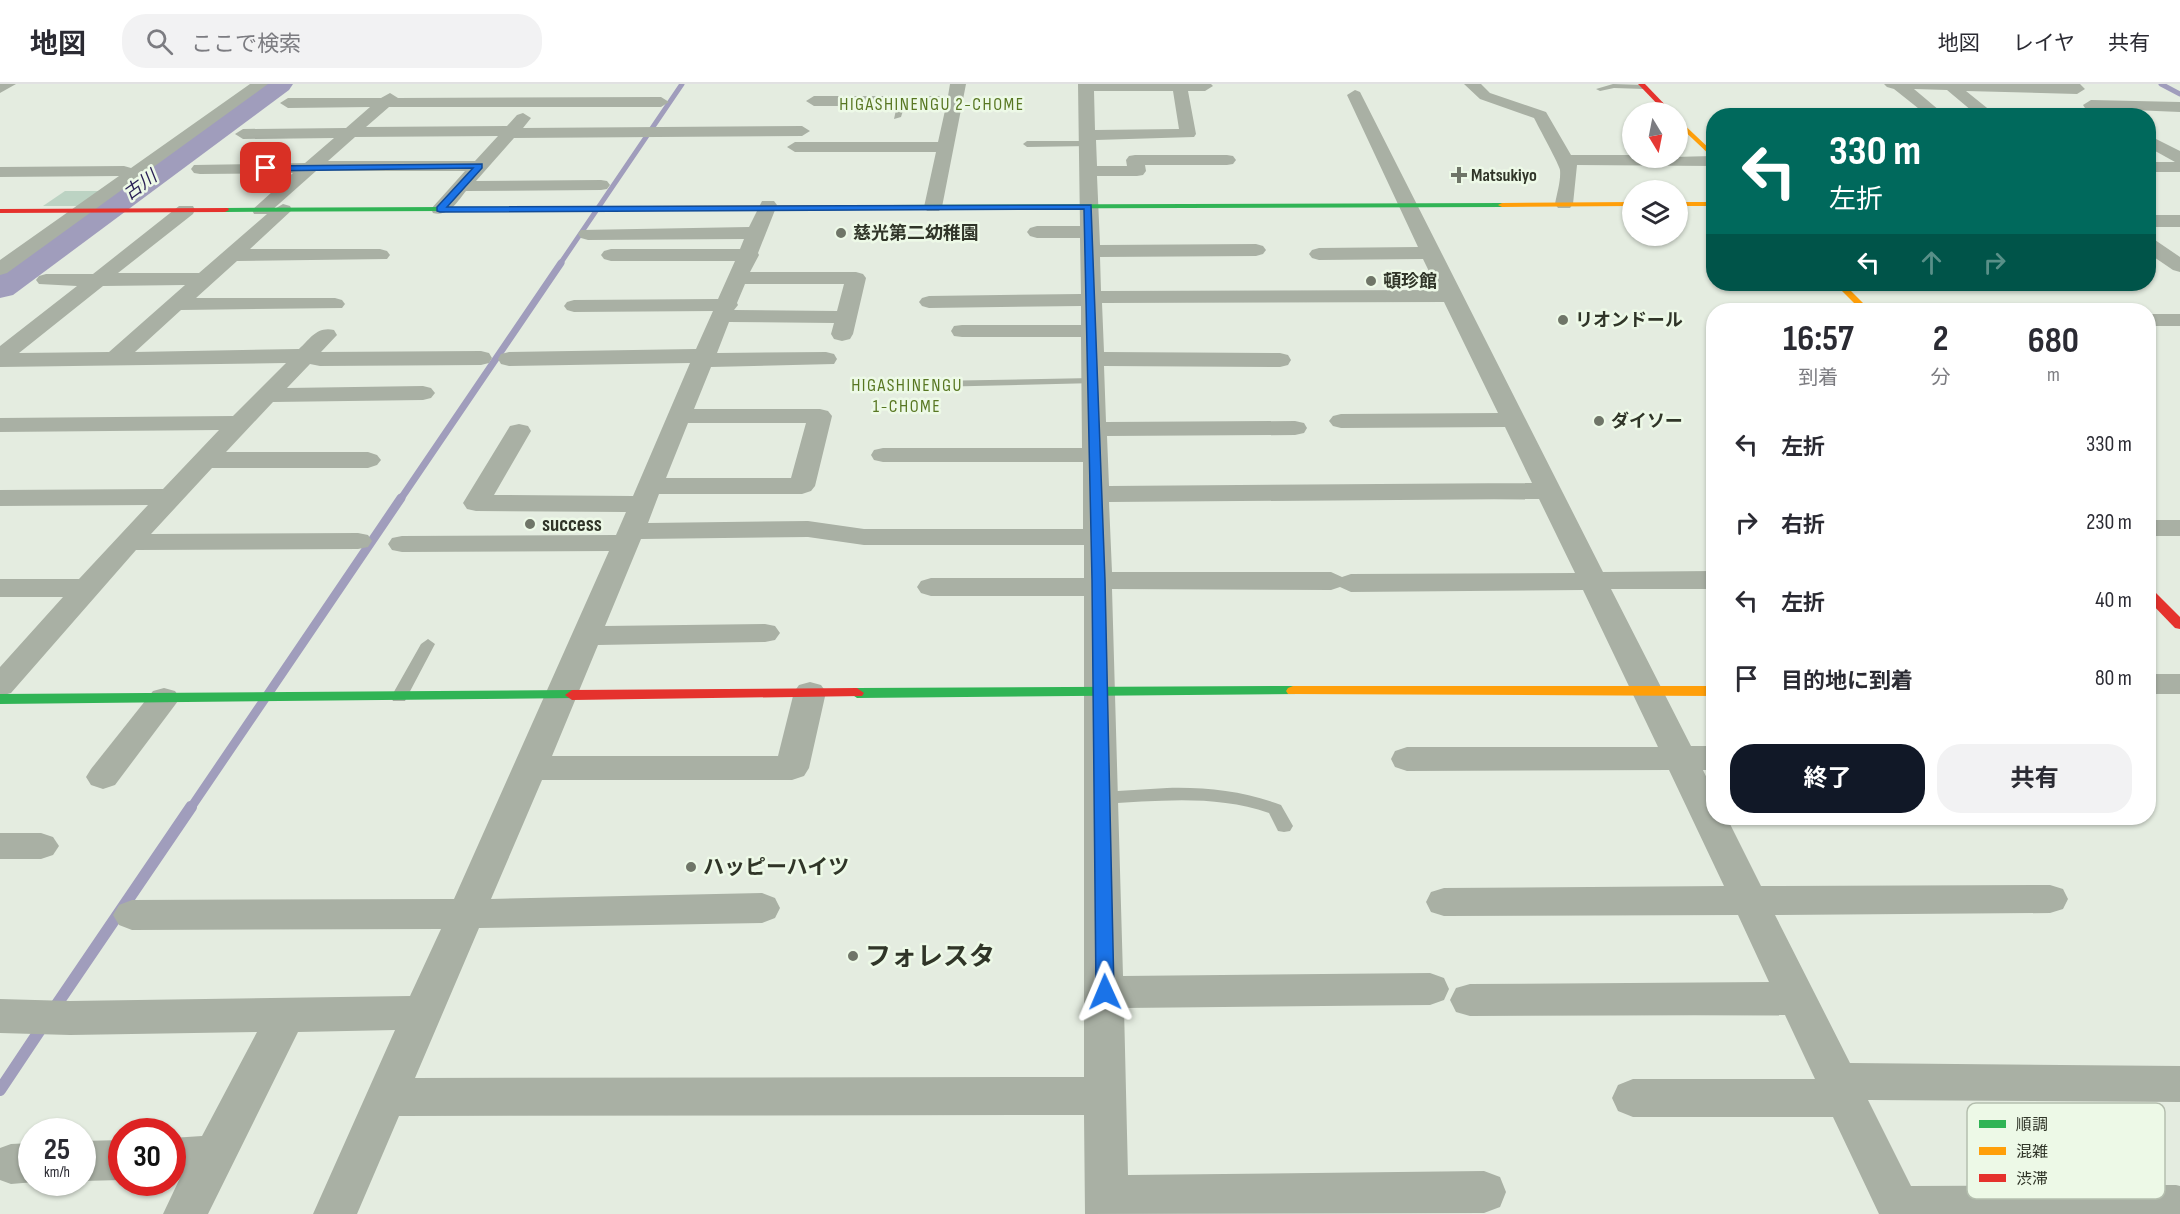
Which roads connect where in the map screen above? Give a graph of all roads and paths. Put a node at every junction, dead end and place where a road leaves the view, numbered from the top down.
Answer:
1 (8, 84) edge
2 (260, 84) edge
3 (406, 84) edge
4 (554, 84) edge
5 (821, 84) edge
6 (958, 84) edge
7 (1472, 84) edge
8 (1892, 84) edge
9 (1898, 84) edge
10 (1086, 85) edge
11 (1179, 85) edge
12 (1642, 85) edge
13 (1205, 86) dead end
14 (1951, 86) junction
15 (2068, 86) edge
16 (0, 88) edge
17 (1600, 89) dead end
18 (1355, 95) dead end
19 (954, 101) junction
20 (537, 102) junction
21 (661, 102) dead end
22 (814, 102) junction
23 (1659, 102) edge
24 (288, 103) dead end
25 (384, 103) junction
26 (2091, 105) junction
27 (2180, 107) edge
28 (1928, 108) edge
29 (1979, 108) edge
30 (2095, 108) edge
31 (510, 132) junction
32 (1688, 132) edge
33 (350, 133) junction
34 (243, 134) dead end
35 (2180, 138) edge
36 (2156, 139) edge
37 (1087, 140) junction
38 (1026, 144) dead end
39 (2156, 144) edge
40 (796, 145) junction
41 (946, 147) junction
42 (1706, 151) edge
43 (2180, 158) edge
44 (1706, 159) edge
45 (1227, 160) dead end
46 (1567, 160) junction
47 (479, 166) junction
48 (310, 167) junction
49 (2156, 167) edge
50 (2180, 167) edge
51 (200, 169) dead end
52 (123, 171) dead end
53 (1088, 171) junction
54 (0, 172) edge
55 (601, 185) dead end
56 (461, 186) junction
57 (1564, 204) junction
58 (1622, 204) edge
59 (1688, 204) edge
60 (1706, 204) edge
61 (1407, 205) junction
62 (933, 207) junction
63 (440, 209) junction
64 (186, 210) junction
65 (261, 210) junction
66 (283, 210) junction
67 (0, 211) edge
68 (81, 211) junction
69 (2156, 221) edge
70 (2180, 221) edge
71 (1089, 230) junction
72 (1037, 232) dead end
73 (588, 234) dead end
74 (2156, 246) edge
75 (2180, 247) edge
76 (1256, 250) dead end
77 (2156, 250) edge
78 (1432, 253) junction
79 (1319, 254) dead end
80 (232, 255) junction
81 (380, 255) dead end
82 (611, 255) dead end
83 (748, 257) junction
84 (2180, 266) edge
85 (0, 269) edge
86 (206, 279) junction
87 (46, 280) dead end
88 (98, 280) junction
89 (1846, 291) edge
90 (1453, 296) junction
91 (929, 302) dead end
92 (1859, 303) edge
93 (176, 304) junction
94 (335, 304) dead end
95 (574, 306) dead end
96 (2156, 320) edge
97 (2180, 320) edge
98 (962, 331) dead end
99 (326, 335) dead end
100 (1092, 343) junction
101 (305, 356) junction
102 (117, 357) junction
103 (0, 358) edge
104 (481, 358) dead end
105 (705, 358) junction
106 (509, 359) dead end
107 (826, 359) dead end
108 (1280, 360) dead end
109 (931, 384) dead end
110 (987, 390) dead end
111 (423, 393) dead end
112 (265, 395) junction
113 (680, 416) junction
114 (1513, 420) junction
115 (1341, 421) dead end
116 (239, 423) junction
117 (0, 425) edge
118 (1295, 428) dead end
119 (519, 431) dead end
120 (1094, 442) junction
121 (883, 455) dead end
122 (205, 460) junction
123 (368, 460) dead end
124 (1547, 491) junction
125 (1095, 494) junction
126 (171, 497) junction
127 (0, 498) edge
128 (637, 516) junction
129 (2156, 528) edge
130 (2180, 528) edge
131 (1096, 537) junction
132 (358, 541) dead end
133 (129, 542) junction
134 (402, 544) dead end
135 (1706, 580) edge
136 (1593, 582) junction
137 (1098, 584) junction
138 (932, 587) dead end
139 (0, 588) edge
140 (87, 588) junction
141 (2156, 601) edge
142 (2180, 625) edge
143 (765, 633) dead end
144 (586, 636) junction
145 (428, 644) dead end
146 (2156, 684) edge
147 (2180, 684) edge
148 (0, 686) edge
149 (1100, 691) junction
150 (1706, 691) edge
151 (810, 692) junction
152 (1648, 692) junction
153 (399, 697) junction
154 (561, 697) junction
155 (164, 698) junction
156 (0, 699) edge
157 (1697, 758) edge
158 (1407, 759) dead end
159 (529, 768) junction
160 (103, 777) dead end
161 (1706, 783) edge
162 (1101, 798) junction
163 (1721, 825) edge
164 (1284, 826) dead end
165 (0, 846) edge
166 (41, 846) dead end
167 (2050, 899) dead end
168 (1749, 901) junction
169 (1444, 902) dead end
170 (762, 908) dead end
171 (465, 914) junction
172 (132, 915) dead end
173 (1430, 989) dead end
174 (1105, 992) junction
175 (1796, 998) junction
176 (1470, 1000) dead end
177 (422, 1013) junction
178 (286, 1015) junction
179 (3, 1016) edge
180 (2180, 1084) edge
181 (1841, 1090) junction
182 (1106, 1096) junction
183 (386, 1097) junction
184 (1633, 1098) dead end
185 (214, 1156) junction
186 (186, 1157) edge
187 (1484, 1192) dead end
188 (1107, 1205) edge
189 (2176, 1206) dead end
190 (1900, 1210) edge
191 (185, 1214) edge
192 (335, 1214) edge

1 - 16 street
2 - 68 street
3 - 25 street
4 - 20 street
5 - 22 street
6 - 19 street
7 - 46 street
8 - 9 street
9 - 14 street
9 - 28 street
10 - 11 street
10 - 37 street
11 - 13 street
11 - 37 street
12 - 17 lane
12 - 23 main road
14 - 15 street
14 - 29 street
15 - 26 street
18 - 61 street
19 - 22 street
19 - 41 street
20 - 21 street
20 - 25 street
20 - 31 street
22 - 40 street
24 - 25 street
25 - 33 street
26 - 27 street
26 - 30 street
31 - 33 street
31 - 40 street
31 - 47 street
32 - 42 main road
33 - 34 street
33 - 48 street
35 - 36 street
37 - 38 lane
37 - 53 street
39 - 43 street
40 - 41 street
41 - 62 street
44 - 46 street
45 - 53 street
46 - 57 street
47 - 48 street
47 - 56 street
48 - 51 street
48 - 65 street
49 - 50 street
52 - 54 street
53 - 71 street
55 - 56 street
56 - 63 street
57 - 58 main road
57 - 61 main road
59 - 60 main road
61 - 71 main road
61 - 78 street
62 - 71 main road
62 - 83 main road
63 - 66 main road
63 - 83 main road
64 - 65 main road
64 - 68 main road
64 - 88 street
65 - 66 main road
66 - 80 street
67 - 68 main road
68 - 85 street
69 - 70 street
71 - 72 street
71 - 76 street
71 - 100 street
73 - 83 street
74 - 75 street
77 - 84 street
78 - 79 street
78 - 90 street
80 - 81 street
80 - 86 street
82 - 83 street
83 - 83 street
83 - 95 street
83 - 105 street
86 - 88 street
86 - 93 street
87 - 88 street
88 - 103 street
89 - 92 main road
90 - 100 street
90 - 114 street
91 - 100 street
93 - 94 street
93 - 102 street
96 - 97 street
98 - 100 street
99 - 101 street
100 - 108 street
100 - 109 lane
100 - 110 lane
100 - 120 street
101 - 102 street
101 - 104 street
101 - 112 street
102 - 103 street
105 - 106 street
105 - 107 street
105 - 113 street
111 - 112 street
112 - 116 street
113 - 128 street
113 - 128 street
114 - 115 street
114 - 124 street
116 - 117 street
116 - 122 street
118 - 120 street
119 - 128 street
120 - 121 street
120 - 125 street
122 - 123 street
122 - 126 street
124 - 125 street
124 - 136 street
125 - 131 street
126 - 127 street
126 - 133 street
128 - 131 street
128 - 134 street
128 - 144 street
129 - 130 street
131 - 137 street
132 - 133 street
133 - 140 street
135 - 136 street
136 - 137 street
136 - 152 street
137 - 138 street
137 - 149 street
139 - 140 street
140 - 148 street
141 - 142 main road
143 - 144 street
144 - 154 street
145 - 153 lane
146 - 147 street
149 - 151 main road
149 - 152 main road
149 - 162 street
150 - 152 main road
151 - 154 main road
151 - 159 street
152 - 157 street
153 - 154 main road
153 - 155 main road
154 - 159 street
155 - 156 main road
155 - 160 street
157 - 158 street
157 - 161 street
159 - 171 street
162 - 164 lane
162 - 174 street
163 - 168 street
165 - 166 street
167 - 168 street
168 - 169 street
168 - 175 street
170 - 171 street
171 - 172 street
171 - 177 street
173 - 174 street
174 - 182 street
175 - 176 street
175 - 181 street
177 - 178 street
177 - 183 street
178 - 179 street
178 - 185 street
180 - 181 street
181 - 184 street
181 - 190 street
182 - 183 street
182 - 188 street
183 - 192 street
185 - 186 street
185 - 191 street
187 - 188 street
189 - 190 street

